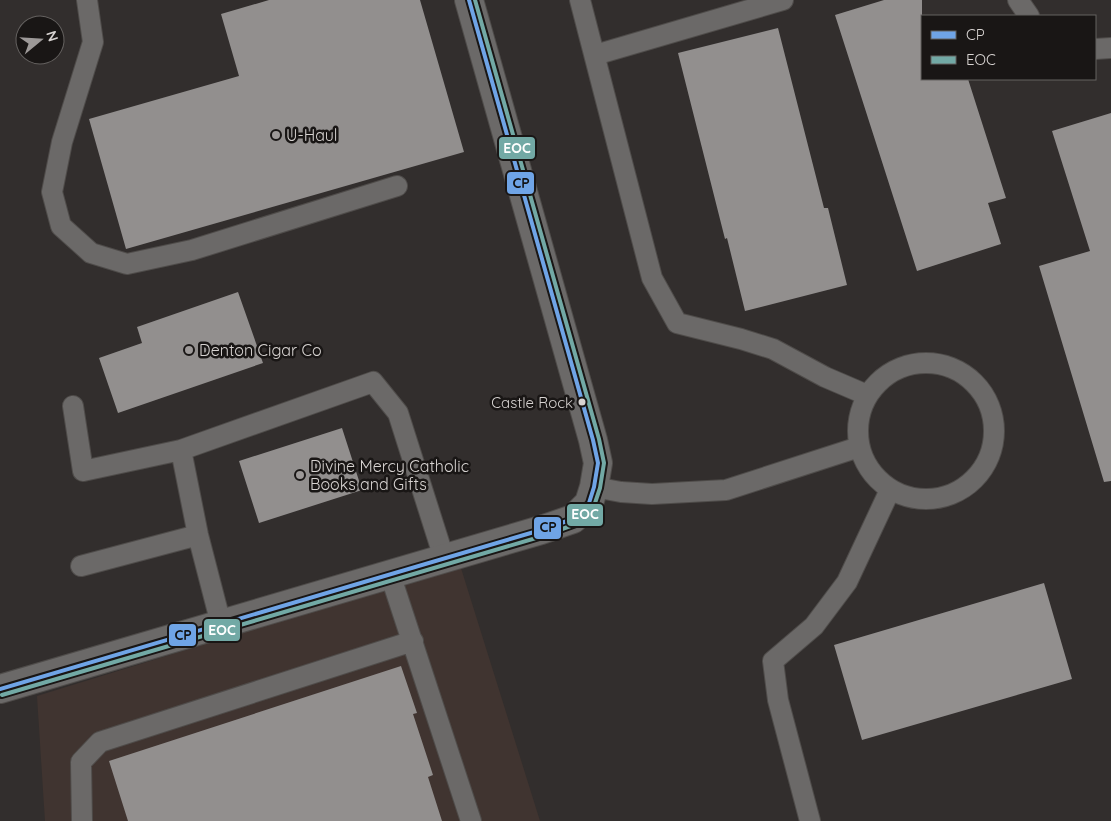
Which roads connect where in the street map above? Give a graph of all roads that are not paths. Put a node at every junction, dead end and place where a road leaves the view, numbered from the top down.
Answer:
1 (87, 0) edge
2 (469, 0) edge
3 (580, 0) edge
4 (782, 0) edge
5 (1018, 0) edge
6 (1028, 15) edge
7 (1111, 48) edge
8 (1096, 49) edge
9 (595, 56) junction
10 (397, 186) dead end
11 (867, 395) junction
12 (73, 406) dead end
13 (859, 447) junction
14 (181, 450) junction
15 (594, 487) junction
16 (890, 490) junction
17 (198, 535) junction
18 (444, 558) junction
19 (81, 566) dead end
20 (390, 574) junction
21 (221, 624) junction
22 (413, 641) junction
23 (0, 689) edge
24 (82, 821) edge
25 (471, 821) edge
26 (810, 821) edge

1 - 10 lane
2 - 15 street
3 - 9 lane
4 - 9 lane
5 - 6 lane
7 - 8 lane
9 - 11 lane
11 - 13 lane
11 - 16 lane
12 - 14 lane
13 - 15 lane
13 - 16 lane
14 - 17 lane
14 - 18 lane
15 - 18 street
16 - 26 lane
17 - 19 lane
17 - 21 lane
18 - 20 street
20 - 21 street
20 - 22 lane
21 - 23 street
22 - 24 lane
22 - 25 lane

